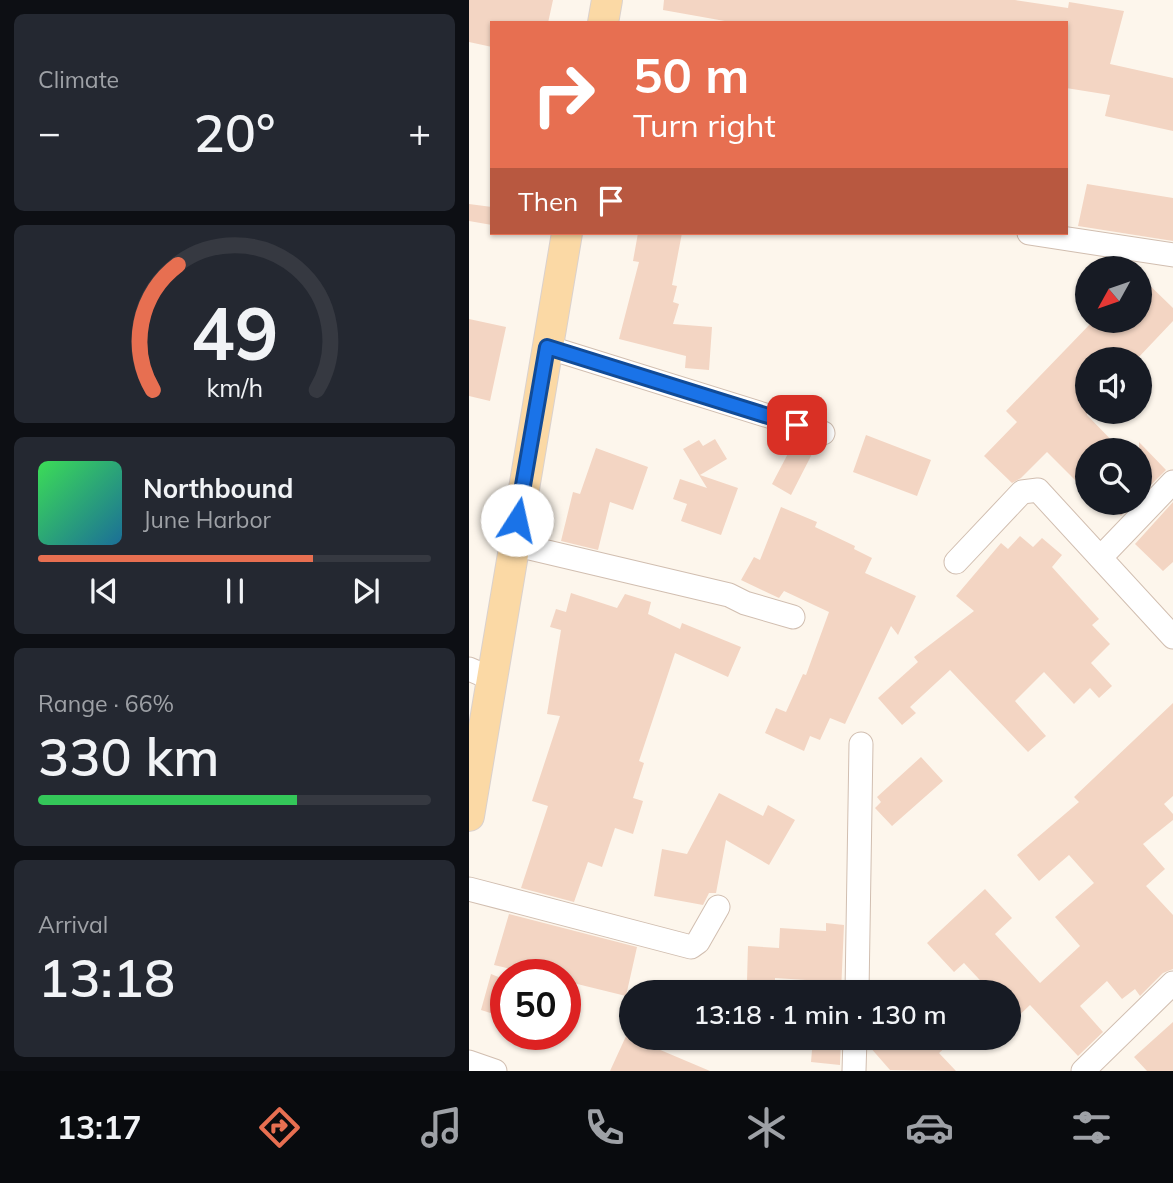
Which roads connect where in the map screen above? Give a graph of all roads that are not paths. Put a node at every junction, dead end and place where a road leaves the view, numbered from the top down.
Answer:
1 (607, 0) edge
2 (603, 21) edge
3 (567, 235) edge
4 (1042, 235) edge
5 (1173, 255) edge
6 (547, 347) junction
7 (823, 433) dead end
8 (1173, 482) edge
9 (513, 544) junction
10 (1102, 556) junction
11 (956, 562) dead end
12 (793, 617) dead end
13 (1173, 637) edge
14 (480, 673) edge
15 (861, 744) dead end
16 (469, 816) edge
17 (469, 889) edge
18 (719, 907) dead end
19 (857, 980) edge
20 (1173, 983) edge
21 (855, 1050) edge
22 (469, 1062) edge
23 (495, 1071) edge
24 (854, 1071) edge
25 (1083, 1071) edge

1 - 2 main road
3 - 6 main road
4 - 5 street
6 - 7 street
6 - 9 main road
8 - 10 street
9 - 12 street
9 - 14 main road
10 - 11 street
10 - 13 street
14 - 16 main road
15 - 19 street
17 - 18 street
20 - 25 street
21 - 24 street
22 - 23 street

